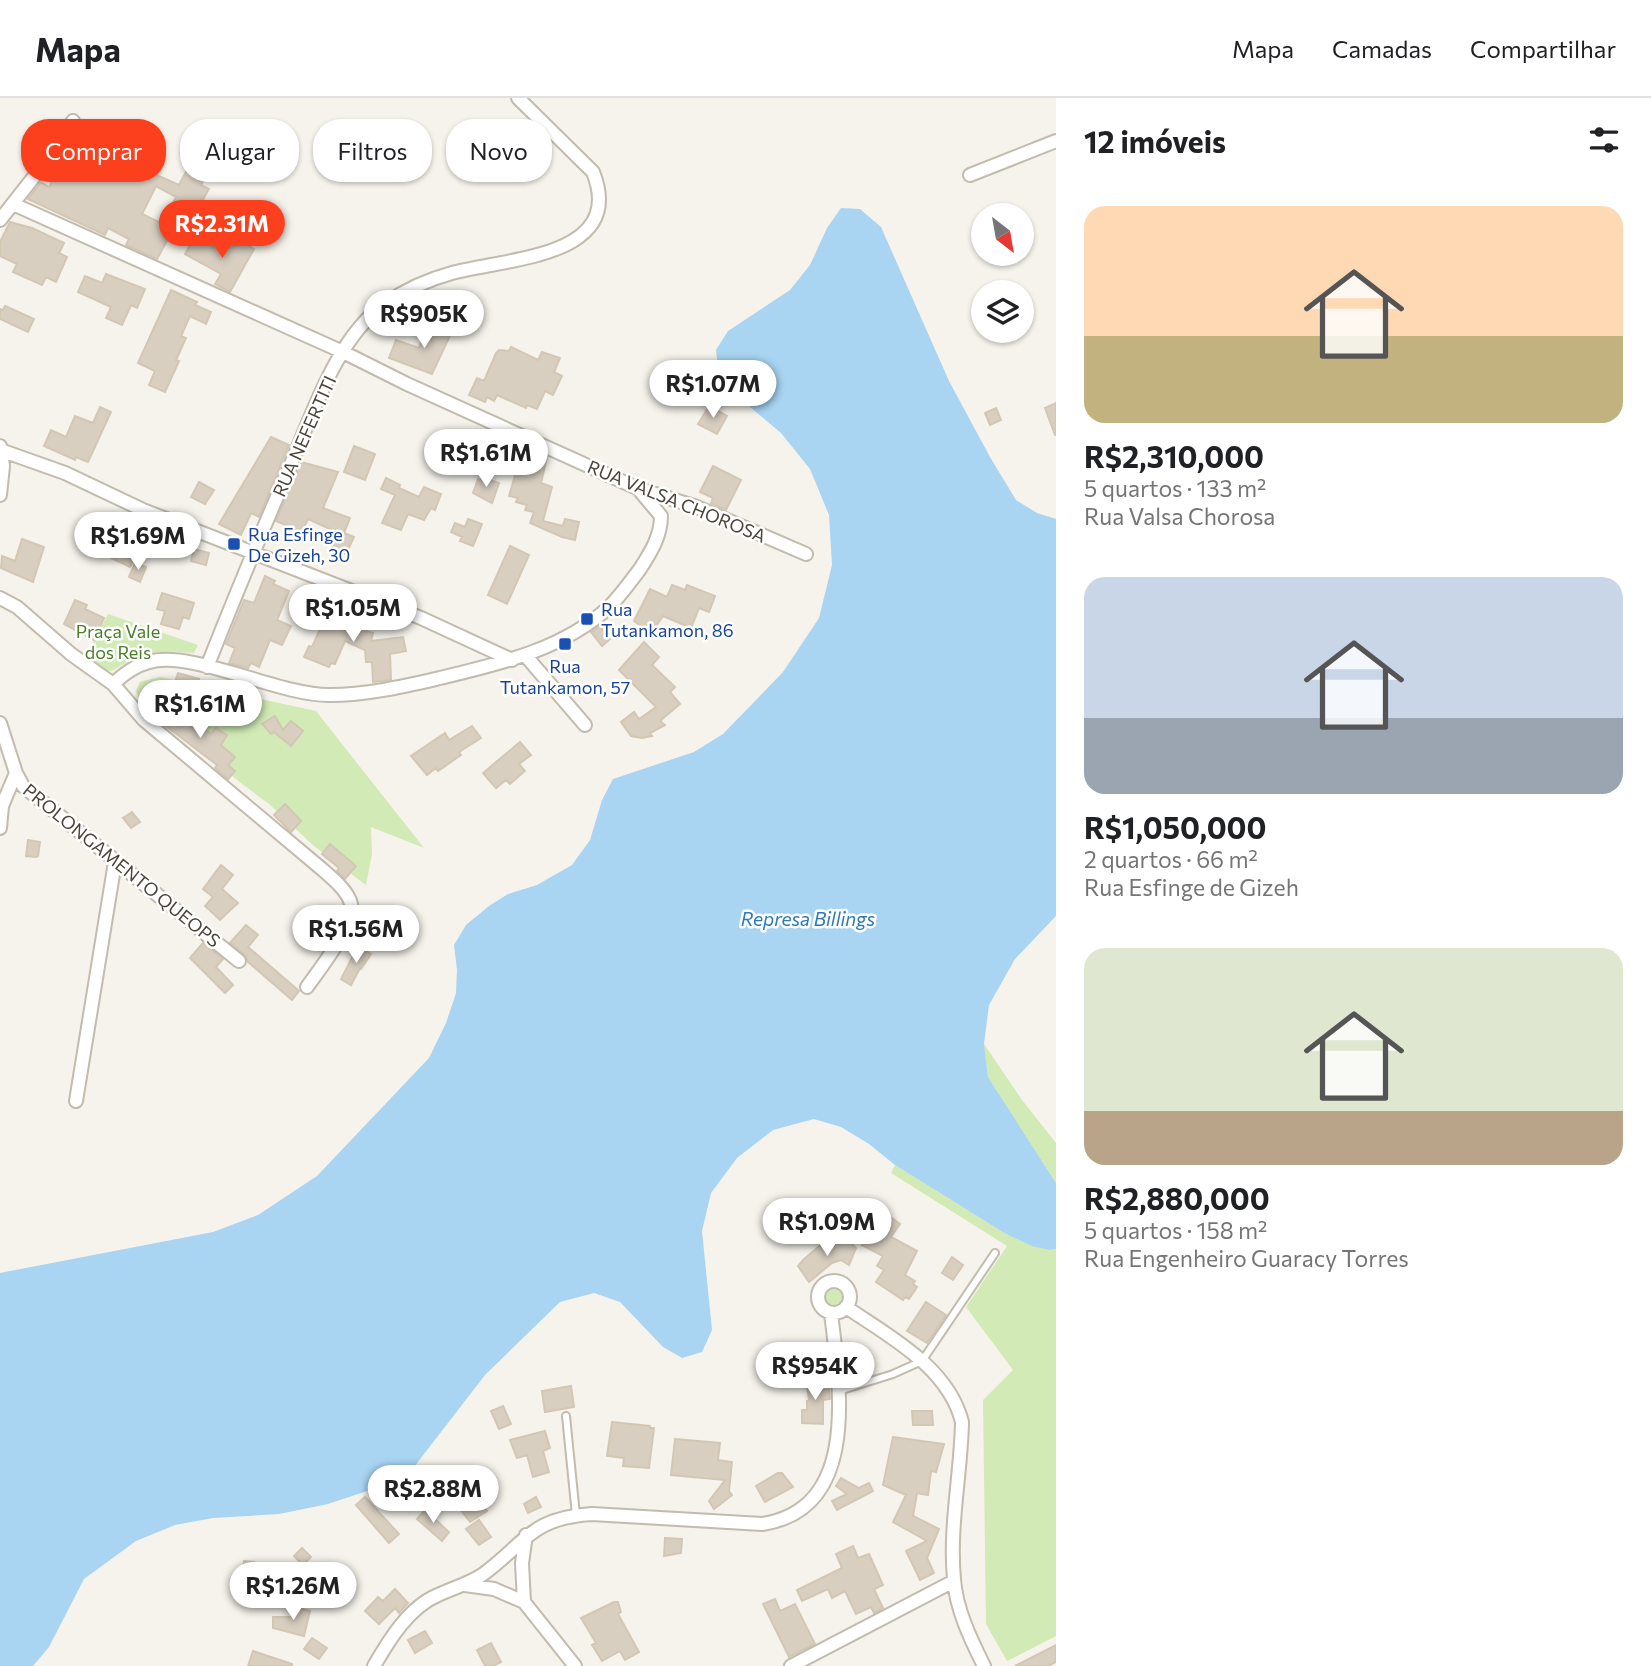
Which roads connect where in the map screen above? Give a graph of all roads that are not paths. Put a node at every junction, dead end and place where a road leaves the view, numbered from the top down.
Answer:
1 (518, 98) edge
2 (1056, 141) edge
3 (970, 175) dead end
4 (29, 182) edge
5 (13, 204) junction
6 (0, 220) edge
7 (343, 352) junction
8 (1, 448) edge
9 (639, 489) junction
10 (0, 495) edge
11 (254, 553) junction
12 (806, 554) dead end
13 (0, 598) edge
14 (525, 655) junction
15 (512, 660) junction
16 (207, 667) junction
17 (113, 684) junction
18 (0, 723) edge
19 (585, 725) dead end
20 (16, 773) junction
21 (0, 828) edge
22 (115, 862) junction
23 (239, 961) dead end
24 (307, 987) dead end
25 (76, 1101) dead end
26 (995, 1253) dead end
27 (846, 1307) junction
28 (831, 1313) junction
29 (922, 1361) junction
30 (838, 1391) junction
31 (566, 1416) dead end
32 (576, 1515) junction
33 (526, 1535) junction
34 (954, 1581) junction
35 (465, 1585) junction
36 (524, 1602) junction
37 (374, 1666) edge
38 (575, 1666) edge
39 (791, 1666) edge
40 (984, 1666) edge

1 - 7 street, RUA NEFERTITI
2 - 3 street
4 - 5 street
5 - 6 street
5 - 7 street, RUA VALSA CHOROSA
7 - 9 street, RUA VALSA CHOROSA
7 - 11 street, RUA NEFERTITI
8 - 10 street
8 - 11 street
9 - 12 street, RUA VALSA CHOROSA
9 - 14 street
11 - 15 street
11 - 16 street, RUA NEFERTITI
13 - 17 street
14 - 15 street
14 - 19 street
15 - 16 street
16 - 17 street
17 - 24 street
18 - 20 street, PROLONGAMENTO QUEOPS
20 - 21 street
20 - 22 street, PROLONGAMENTO QUEOPS
22 - 23 street, PROLONGAMENTO QUEOPS
22 - 25 street
26 - 29 lane
27 - 28 street
27 - 28 street
27 - 29 street
28 - 30 street
29 - 30 lane
29 - 34 street
30 - 32 street
31 - 32 lane
32 - 33 street
33 - 35 street
33 - 36 street
34 - 39 street
34 - 40 street
35 - 36 street
35 - 37 street
36 - 38 street

